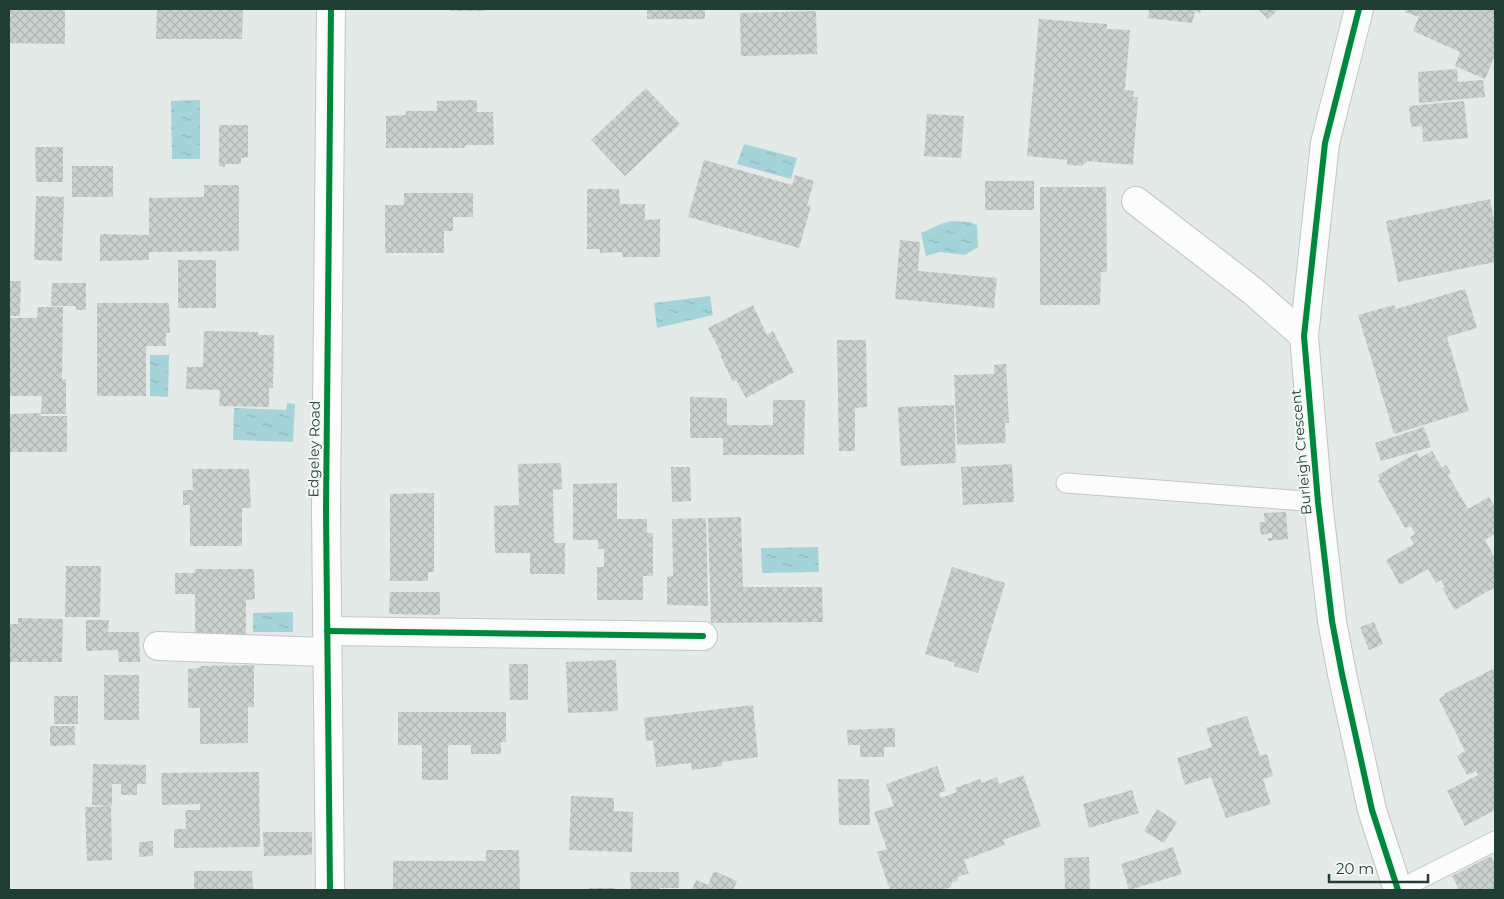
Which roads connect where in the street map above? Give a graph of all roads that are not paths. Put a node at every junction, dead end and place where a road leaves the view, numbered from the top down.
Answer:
1 (331, 9) edge
2 (1359, 9) edge
3 (1136, 200) dead end
4 (1304, 336) junction
5 (1066, 483) dead end
6 (1318, 502) junction
7 (703, 636) dead end
8 (327, 642) junction
9 (158, 646) dead end
10 (1495, 841) edge
11 (330, 890) edge
12 (1398, 890) edge

1 - 8 street, Edgeley Road
2 - 4 street, Burleigh Crescent
3 - 4 street
4 - 6 street, Burleigh Crescent
5 - 6 lane
6 - 12 street, Burleigh Crescent
7 - 8 street
8 - 9 street
8 - 11 street, Edgeley Road
10 - 12 lane

